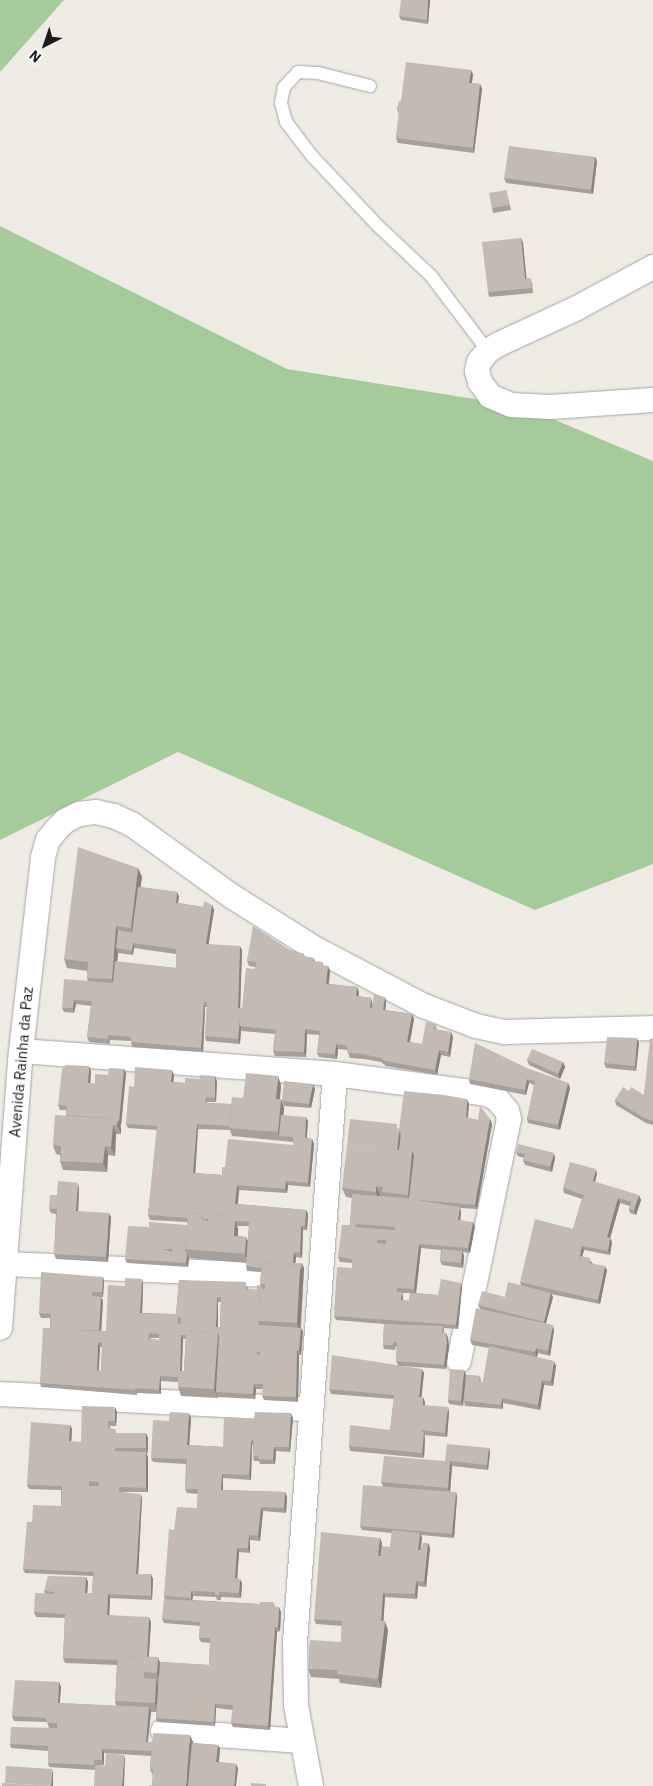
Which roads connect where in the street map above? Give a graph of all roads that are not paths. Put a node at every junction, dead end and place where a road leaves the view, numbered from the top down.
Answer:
1 (370, 86) dead end
2 (653, 267) edge
3 (488, 351) junction
4 (653, 400) edge
5 (653, 1028) edge
6 (21, 1051) junction
7 (335, 1074) junction
8 (5, 1264) junction
9 (267, 1275) edge
10 (0, 1328) edge
11 (459, 1361) dead end
12 (0, 1394) edge
13 (311, 1409) junction
14 (163, 1730) dead end
15 (302, 1741) junction
16 (311, 1786) edge

1 - 3 lane
2 - 3 street
3 - 4 street
5 - 6 street, Avenida Rainha da Paz
6 - 7 street
6 - 8 street, Avenida Rainha da Paz
7 - 11 street
7 - 13 street
8 - 9 street
8 - 10 street, Avenida Rainha da Paz
12 - 13 street
13 - 15 street
14 - 15 street
15 - 16 street

